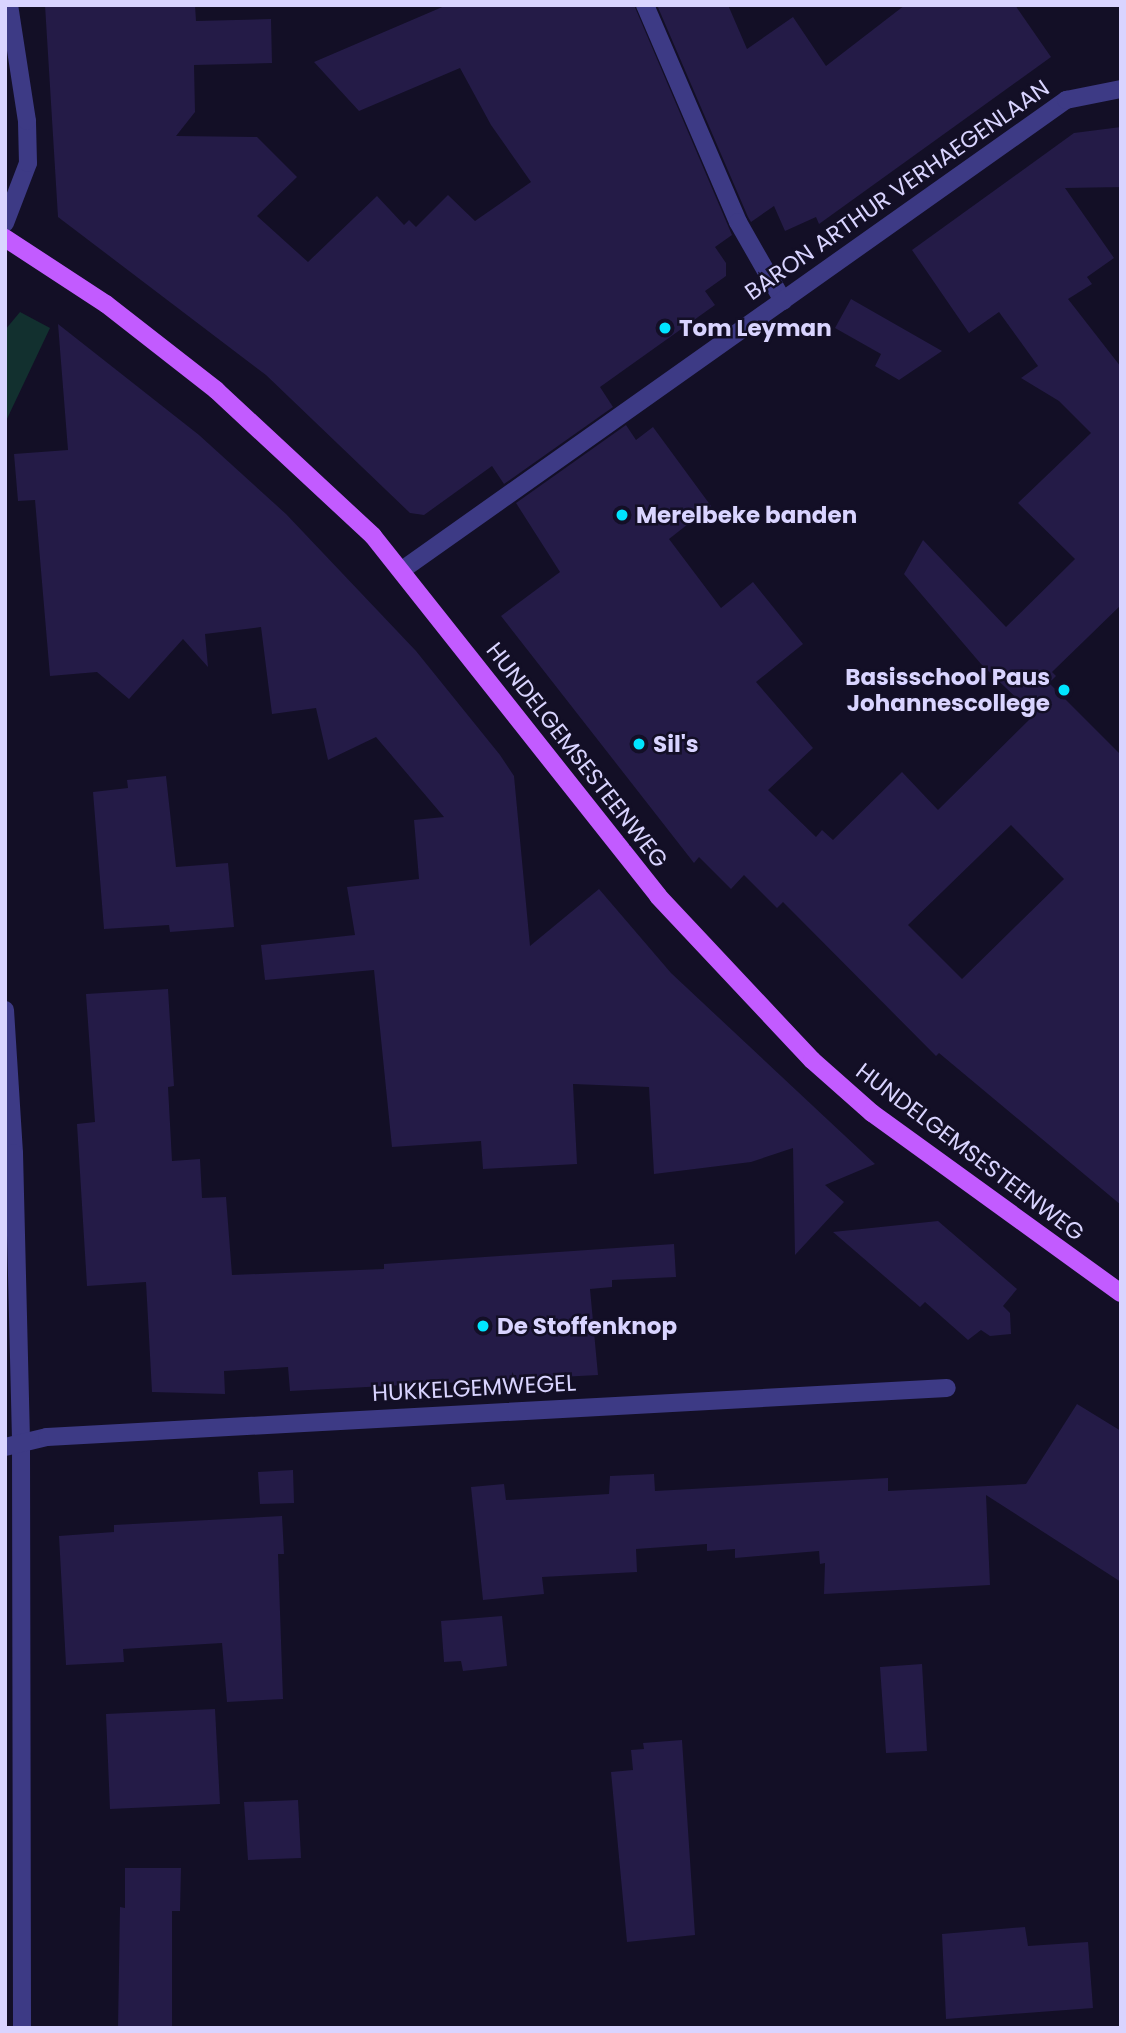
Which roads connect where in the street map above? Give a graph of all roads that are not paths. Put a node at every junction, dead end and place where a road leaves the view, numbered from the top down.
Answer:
1 (9, 5) edge
2 (645, 5) edge
3 (1121, 89) edge
4 (5, 223) edge
5 (5, 238) edge
6 (783, 301) junction
7 (402, 570) junction
8 (5, 1010) edge
9 (1121, 1293) edge
10 (947, 1388) dead end
11 (13, 1445) edge
12 (22, 2028) edge

1 - 4 street
2 - 6 street
3 - 6 street, BARON ARTHUR VERHAEGENLAAN
5 - 7 main road, HUNDELGEMSESTEENWEG
6 - 7 street, BARON ARTHUR VERHAEGENLAAN
7 - 9 main road, HUNDELGEMSESTEENWEG
8 - 11 street
10 - 11 street, HUKKELGEMWEGEL
11 - 12 street

